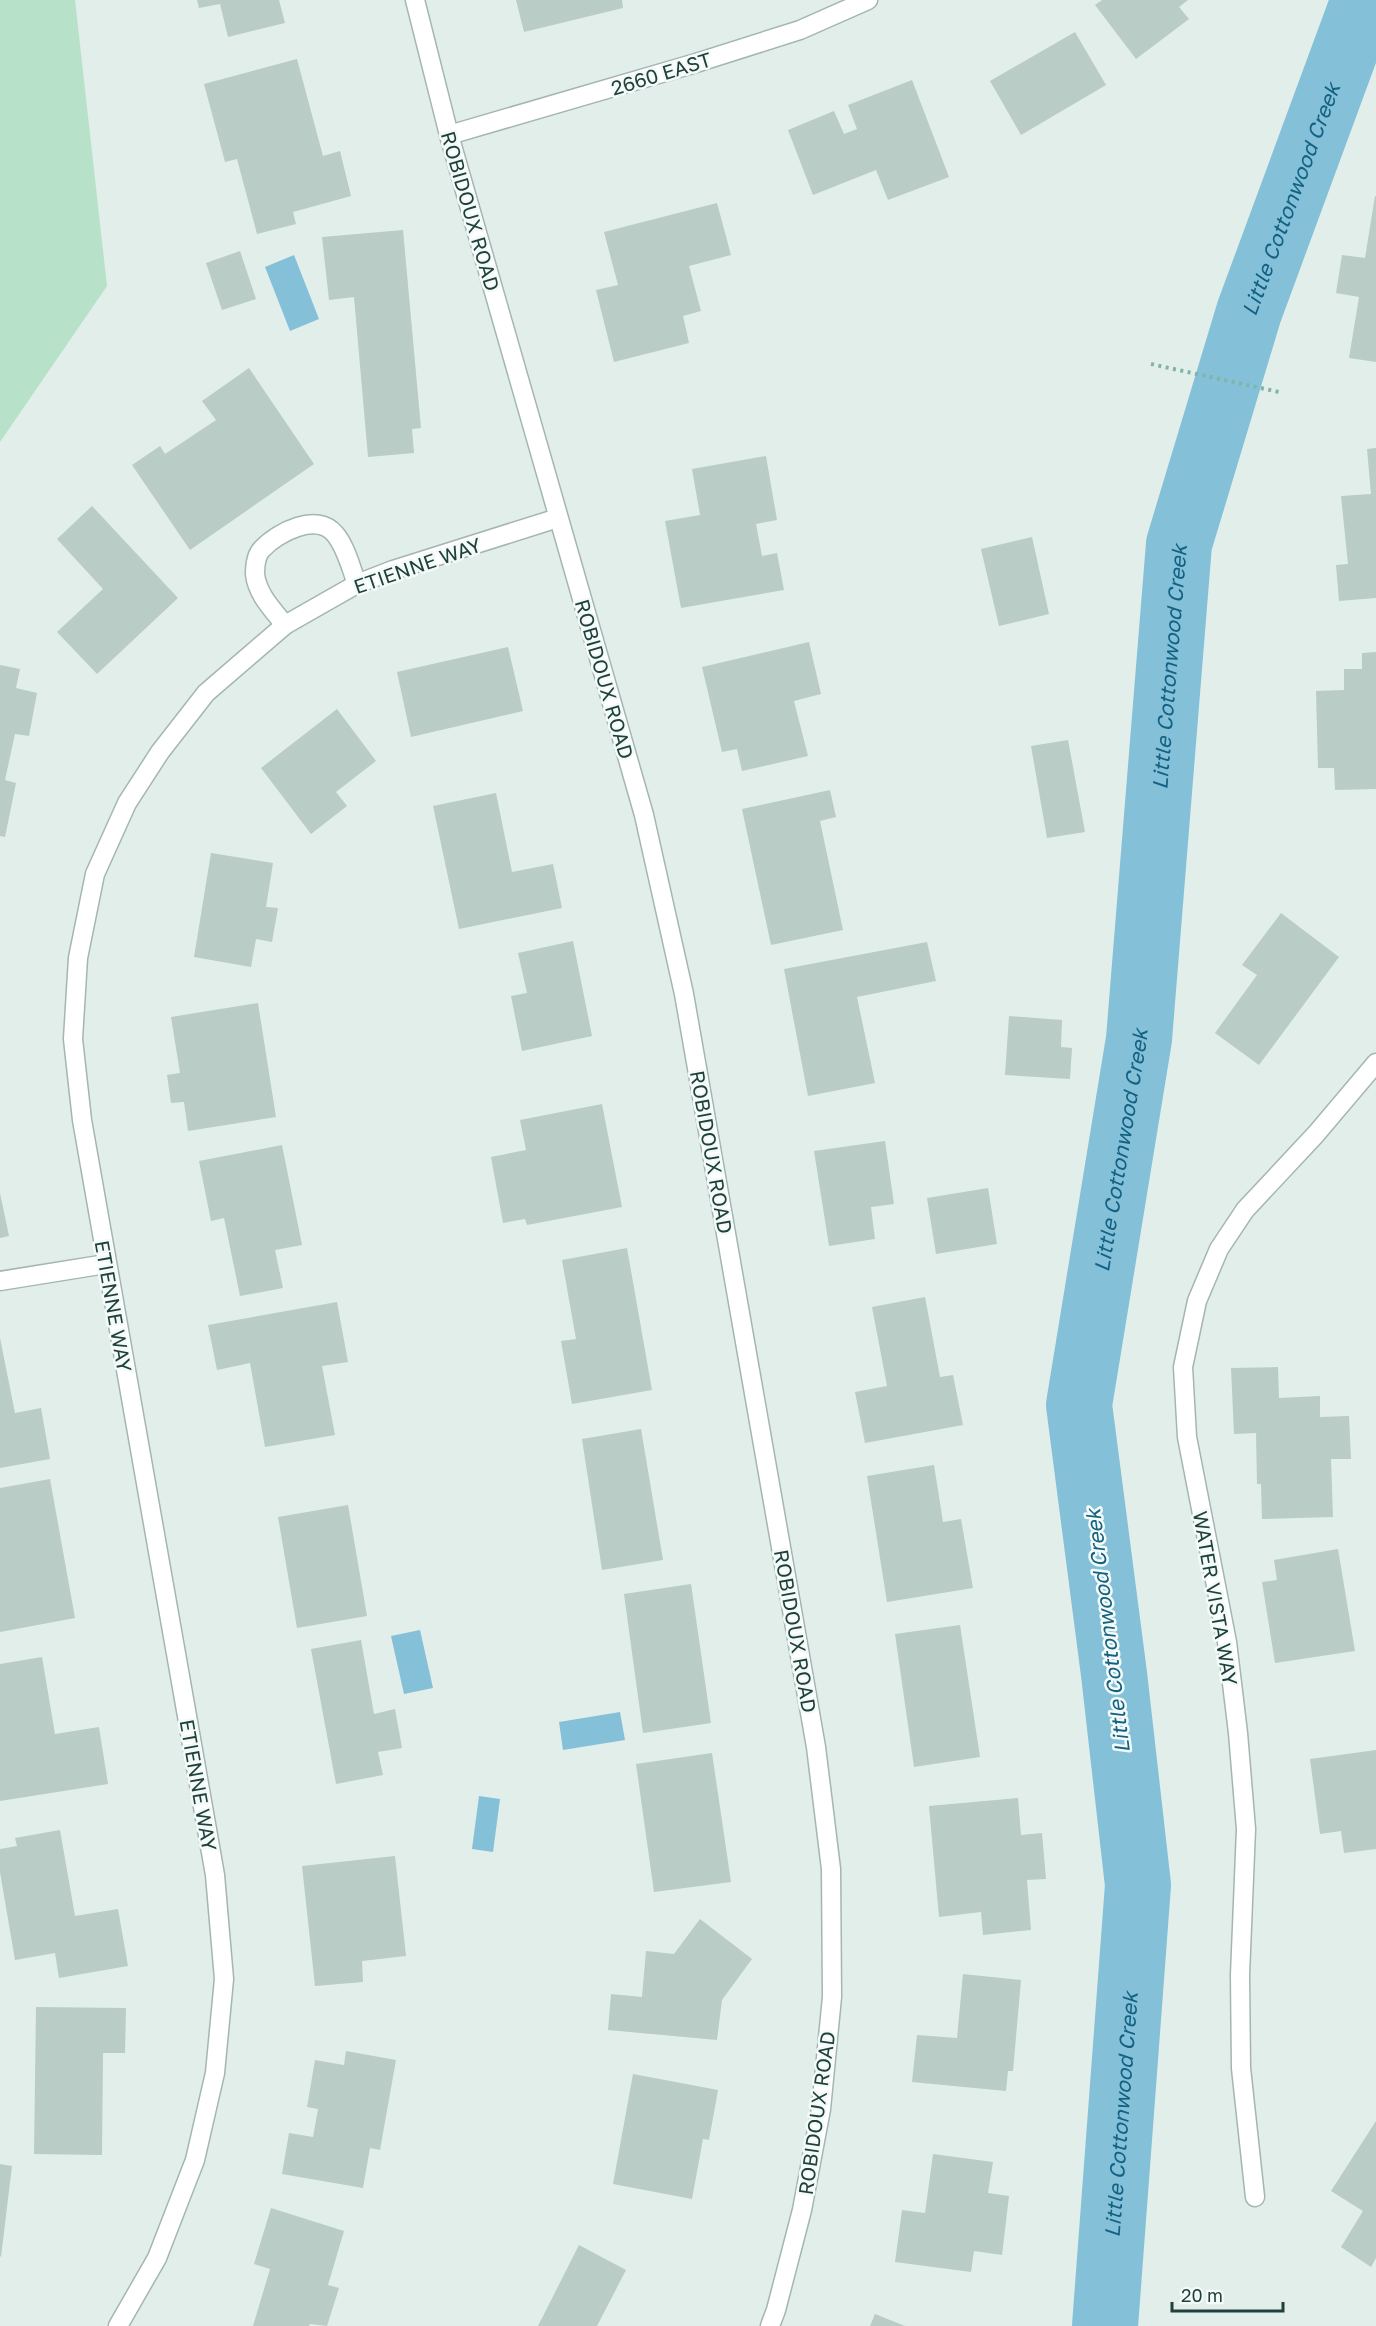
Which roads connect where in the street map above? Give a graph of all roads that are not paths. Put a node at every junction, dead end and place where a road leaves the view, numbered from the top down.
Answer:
1 (415, 0) edge
2 (868, 0) edge
3 (449, 135) junction
4 (558, 518) junction
5 (357, 584) junction
6 (285, 626) junction
7 (1376, 1063) edge
8 (106, 1264) junction
9 (0, 1281) edge
10 (1255, 2197) dead end
11 (118, 2326) edge
12 (770, 2326) edge

1 - 3 street, ROBIDOUX ROAD
2 - 3 street, 2660 EAST
3 - 4 street, ROBIDOUX ROAD
4 - 5 street, ETIENNE WAY
4 - 12 street, ROBIDOUX ROAD
5 - 6 street, ETIENNE WAY
5 - 6 street
6 - 8 street, ETIENNE WAY
7 - 10 street, WATER VISTA WAY
8 - 9 street
8 - 11 street, ETIENNE WAY

